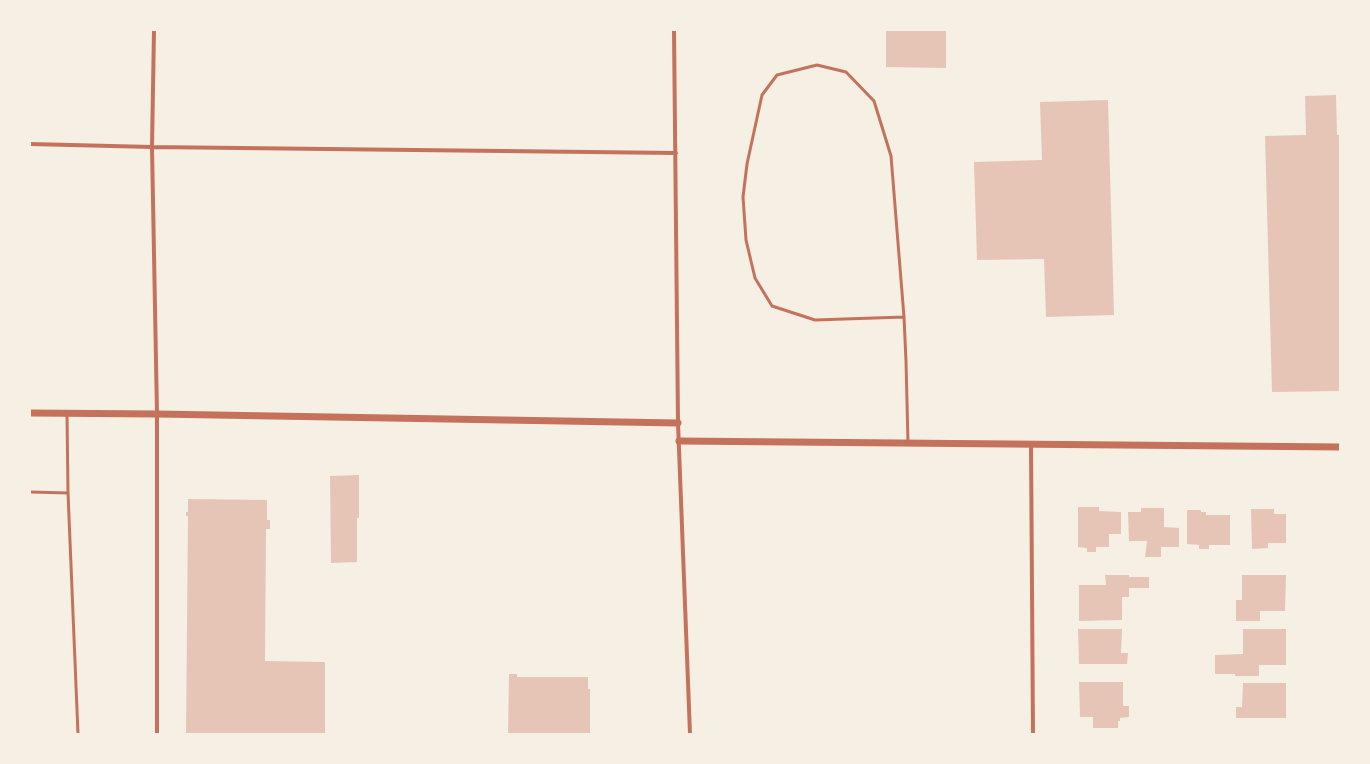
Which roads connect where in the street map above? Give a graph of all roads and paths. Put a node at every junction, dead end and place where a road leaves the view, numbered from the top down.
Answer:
1 (154, 30) edge
2 (674, 30) edge
3 (30, 144) edge
4 (152, 147) junction
5 (676, 153) junction
6 (904, 317) junction
7 (30, 414) edge
8 (66, 414) junction
9 (157, 414) junction
10 (678, 423) junction
11 (679, 441) junction
12 (908, 443) junction
13 (1031, 444) junction
14 (1340, 447) edge
15 (30, 492) edge
16 (68, 493) junction
17 (78, 734) edge
18 (157, 734) edge
19 (690, 734) edge
20 (1033, 734) edge

1 - 4 street
2 - 5 street
3 - 4 street
4 - 5 street
4 - 9 street
5 - 10 street
6 - 6 lane
6 - 12 lane
7 - 8 street
8 - 9 street
8 - 16 lane
9 - 10 street
9 - 18 street
10 - 11 street
11 - 12 street
11 - 19 street
12 - 13 street
13 - 14 street
13 - 20 street
15 - 16 lane
16 - 17 lane

